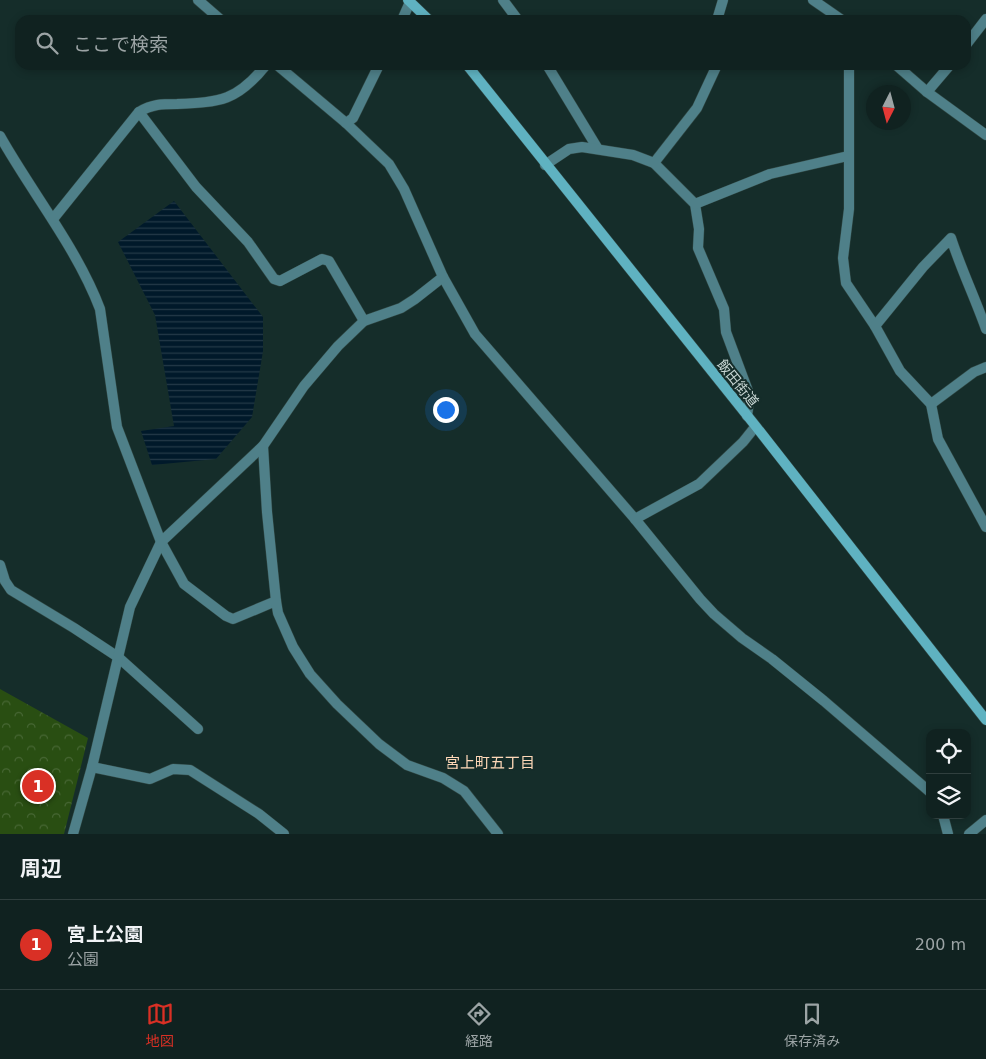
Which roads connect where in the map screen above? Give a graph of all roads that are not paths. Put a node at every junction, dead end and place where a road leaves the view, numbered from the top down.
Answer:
1 (198, 0) edge
2 (503, 0) edge
3 (723, 0) edge
4 (813, 0) edge
5 (409, 1) edge
6 (215, 15) edge
7 (404, 15) edge
8 (424, 15) edge
9 (514, 15) edge
10 (718, 15) edge
11 (835, 15) edge
12 (986, 19) edge
13 (971, 39) edge
14 (261, 70) edge
15 (283, 70) edge
16 (377, 70) edge
17 (471, 70) edge
18 (551, 70) edge
19 (715, 70) edge
20 (849, 70) edge
21 (902, 70) edge
22 (946, 70) edge
23 (927, 92) junction
24 (139, 112) junction
25 (346, 123) junction
26 (986, 135) edge
27 (0, 136) edge
28 (598, 149) junction
29 (848, 156) junction
30 (654, 163) junction
31 (545, 165) junction
32 (695, 204) junction
33 (54, 219) junction
34 (443, 278) junction
35 (364, 321) junction
36 (875, 326) junction
37 (986, 329) edge
38 (986, 367) edge
39 (931, 404) junction
40 (747, 416) junction
41 (755, 427) junction
42 (263, 446) junction
43 (635, 520) junction
44 (986, 527) edge
45 (161, 542) junction
46 (0, 565) edge
47 (276, 601) junction
48 (118, 657) junction
49 (986, 720) edge
50 (198, 729) dead end
51 (92, 767) junction
52 (926, 789) edge
53 (944, 819) edge
54 (986, 820) edge
55 (73, 834) edge
56 (284, 834) edge
57 (498, 834) edge
58 (948, 834) edge
59 (969, 834) edge

1 - 6 street
2 - 9 street
3 - 10 street
4 - 11 street
5 - 7 street
5 - 8 main road
12 - 13 street
14 - 24 street
15 - 25 street
16 - 25 street
17 - 31 main road, 飯田街道
18 - 28 street
19 - 30 street
20 - 29 street
21 - 23 street
22 - 23 street
23 - 26 street
24 - 33 street
24 - 35 street
25 - 34 street
27 - 33 street
28 - 30 street
28 - 31 street
29 - 32 street
29 - 36 street
30 - 32 street
31 - 40 main road, 飯田街道
32 - 40 street
33 - 45 street
34 - 35 street
34 - 43 street
35 - 42 street
36 - 37 street
36 - 39 street
38 - 39 street
39 - 44 street
40 - 41 main road, 飯田街道
41 - 43 street
41 - 49 main road, 飯田街道
42 - 45 street
42 - 47 street
43 - 52 street
45 - 47 street
45 - 48 street
46 - 48 street
47 - 57 street
48 - 50 street
48 - 51 street
51 - 55 street
51 - 56 street
53 - 58 street
54 - 59 street

